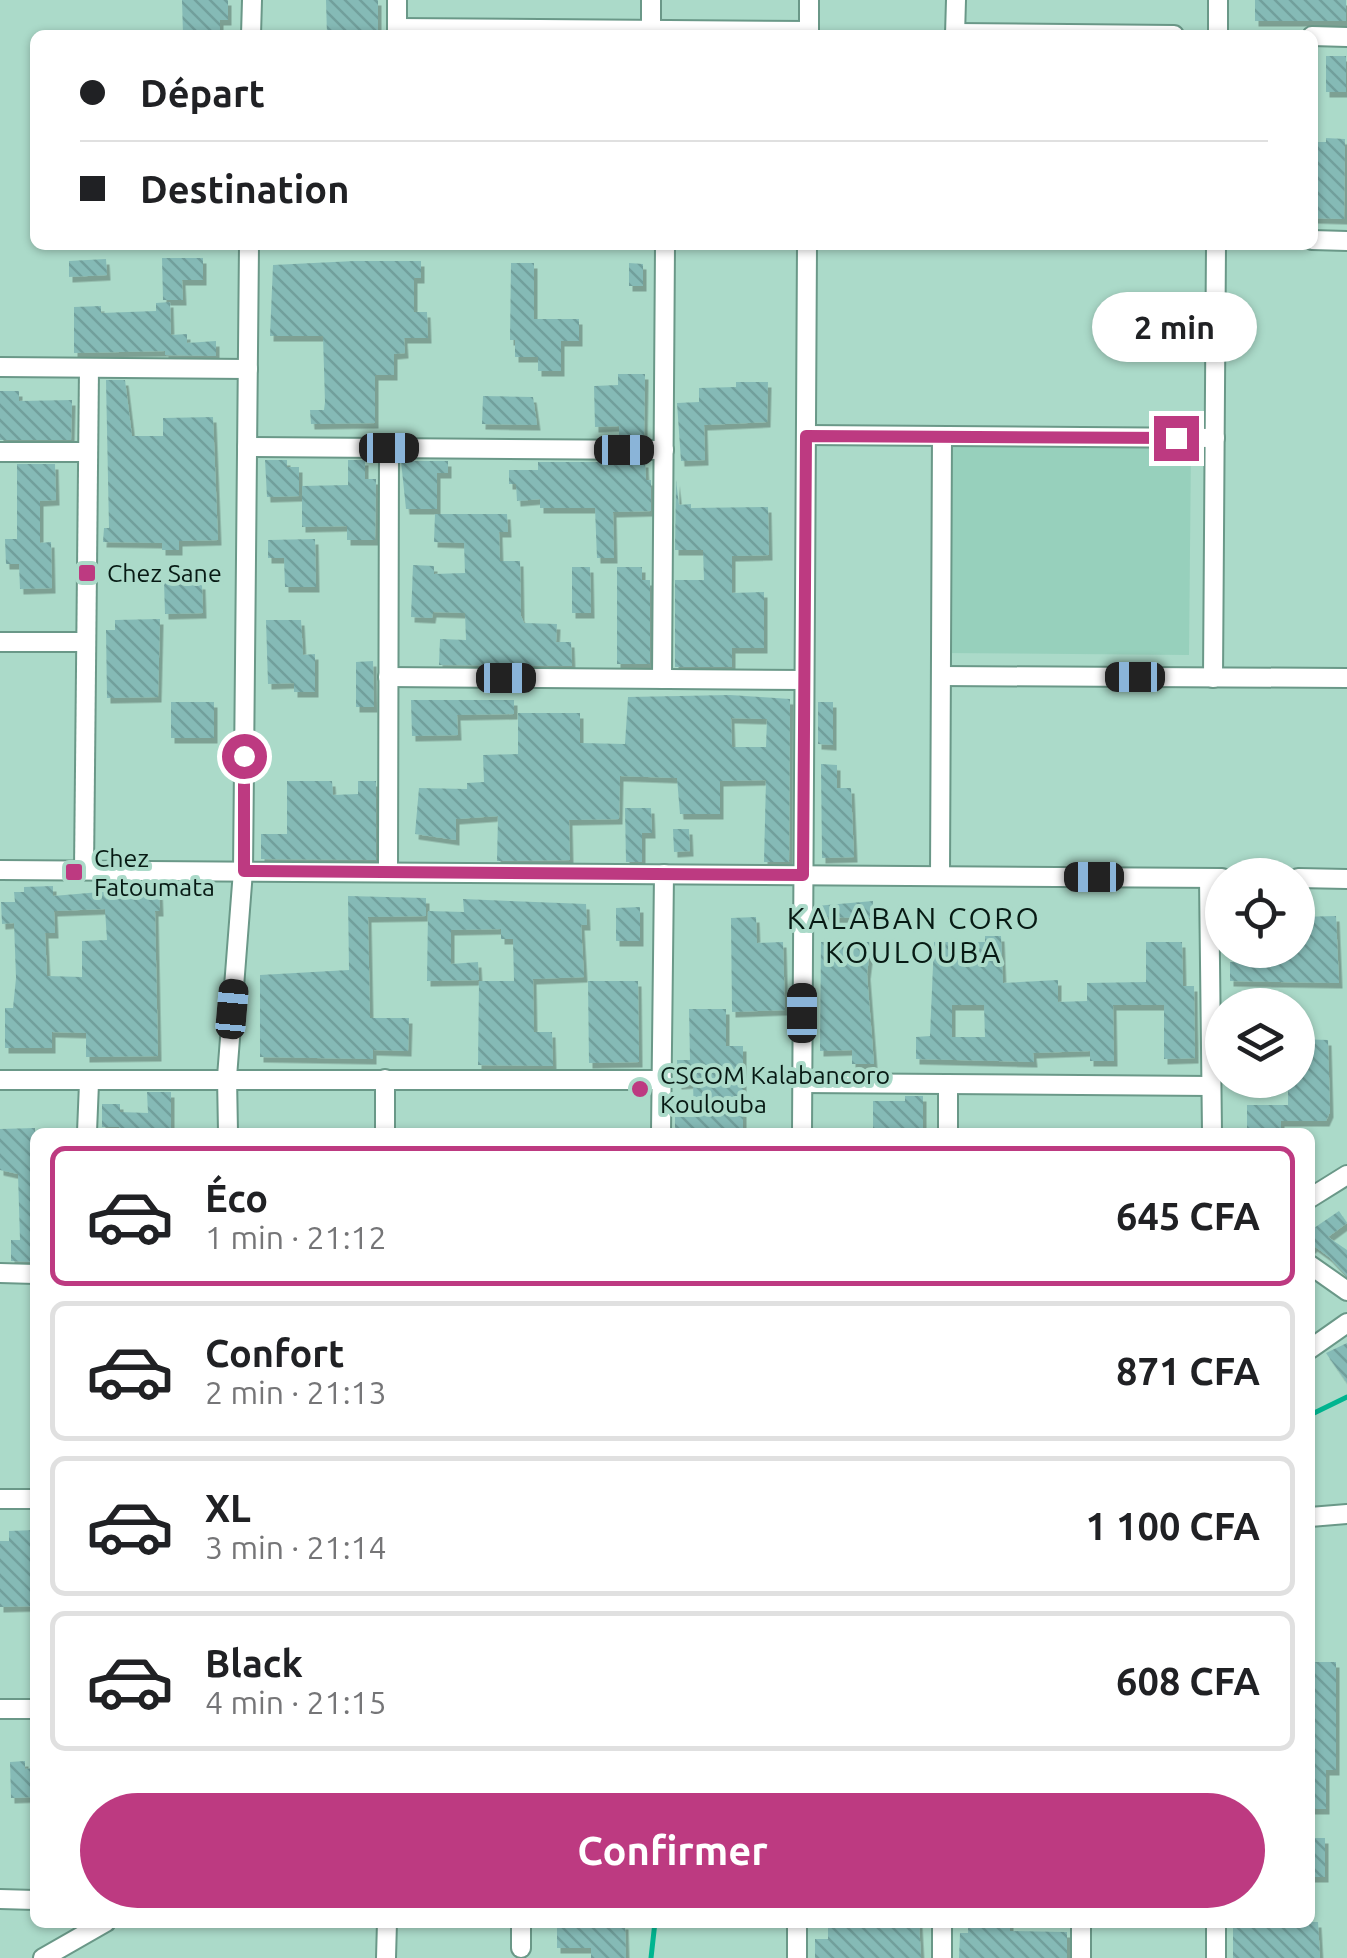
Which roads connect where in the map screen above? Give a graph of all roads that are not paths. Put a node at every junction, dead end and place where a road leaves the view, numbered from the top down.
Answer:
1 (252, 0) edge
2 (397, 0) edge
3 (651, 0) edge
4 (809, 0) edge
5 (956, 0) edge
6 (1218, 0) edge
7 (251, 30) edge
8 (397, 30) edge
9 (651, 30) edge
10 (808, 30) edge
11 (956, 30) edge
12 (1218, 30) edge
13 (1318, 36) edge
14 (1347, 37) edge
15 (1318, 240) edge
16 (1347, 240) edge
17 (249, 250) edge
18 (665, 250) edge
19 (807, 250) edge
20 (1216, 250) edge
21 (0, 367) edge
22 (89, 368) junction
23 (248, 369) junction
24 (806, 436) junction
25 (942, 436) junction
26 (1215, 438) junction
27 (248, 447) junction
28 (389, 448) junction
29 (664, 450) junction
30 (0, 452) edge
31 (88, 452) junction
32 (0, 642) edge
33 (86, 642) junction
34 (941, 676) junction
35 (388, 678) junction
36 (1213, 678) junction
37 (1347, 678) edge
38 (662, 679) junction
39 (804, 680) junction
40 (0, 870) edge
41 (84, 870) junction
42 (244, 871) junction
43 (388, 872) junction
44 (664, 874) junction
45 (803, 875) junction
46 (940, 876) junction
47 (1205, 878) edge
48 (1315, 878) edge
49 (1347, 878) edge
50 (227, 1078) junction
51 (385, 1078) junction
52 (0, 1080) edge
53 (662, 1080) junction
54 (89, 1082) junction
55 (802, 1082) junction
56 (948, 1084) junction
57 (1205, 1086) edge
58 (1211, 1098) edge
59 (87, 1128) edge
60 (228, 1128) edge
61 (386, 1128) edge
62 (661, 1128) edge
63 (802, 1128) edge
64 (948, 1128) edge
65 (1212, 1128) edge
66 (1347, 1176) edge
67 (1315, 1195) edge
68 (1315, 1269) edge
69 (0, 1273) edge
70 (30, 1274) edge
71 (1347, 1291) edge
72 (1347, 1323) edge
73 (1315, 1345) edge
74 (0, 1499) edge
75 (30, 1499) edge
76 (1347, 1514) edge
77 (1315, 1517) edge
78 (0, 1709) edge
79 (30, 1709) edge
80 (0, 1900) edge
81 (30, 1900) edge
82 (91, 1928) edge
83 (386, 1928) edge
84 (521, 1928) edge
85 (797, 1928) edge
86 (942, 1928) edge
87 (1081, 1928) edge
88 (1216, 1928) edge
89 (521, 1948) dead end
90 (48, 1957) edge
91 (386, 1958) edge
92 (796, 1958) edge
93 (942, 1958) edge
94 (1081, 1958) edge
95 (1216, 1958) edge

1 - 7 street
2 - 8 street
3 - 9 street
4 - 10 street
5 - 11 street
6 - 12 street
13 - 14 street
15 - 16 street
17 - 23 street
18 - 29 street
19 - 24 street
20 - 26 street
21 - 22 street
22 - 23 street
22 - 31 street
23 - 27 street
24 - 25 street
24 - 39 street
25 - 26 street
25 - 34 street
26 - 36 street
27 - 28 street
27 - 42 street
28 - 29 street
28 - 35 street
29 - 38 street
30 - 31 street
31 - 33 street
32 - 33 street
33 - 41 street
34 - 36 street
34 - 46 street
35 - 38 street
35 - 43 street
36 - 37 street
38 - 39 street
39 - 45 street
40 - 41 street
41 - 42 street
42 - 43 street
42 - 50 street
43 - 44 street
44 - 45 street
44 - 53 street
45 - 46 street
45 - 55 street
46 - 47 street
48 - 49 street
50 - 51 street
50 - 54 street
50 - 60 street
51 - 53 street
51 - 61 street
52 - 54 street
53 - 62 street
54 - 59 street
55 - 56 street
55 - 63 street
56 - 57 street
56 - 64 street
58 - 65 street
66 - 67 street
68 - 71 street
69 - 70 street
72 - 73 street
74 - 75 street
76 - 77 street
78 - 79 street
80 - 81 street
82 - 90 street
83 - 91 street
84 - 89 street
85 - 92 street
86 - 93 street
87 - 94 street
88 - 95 street

